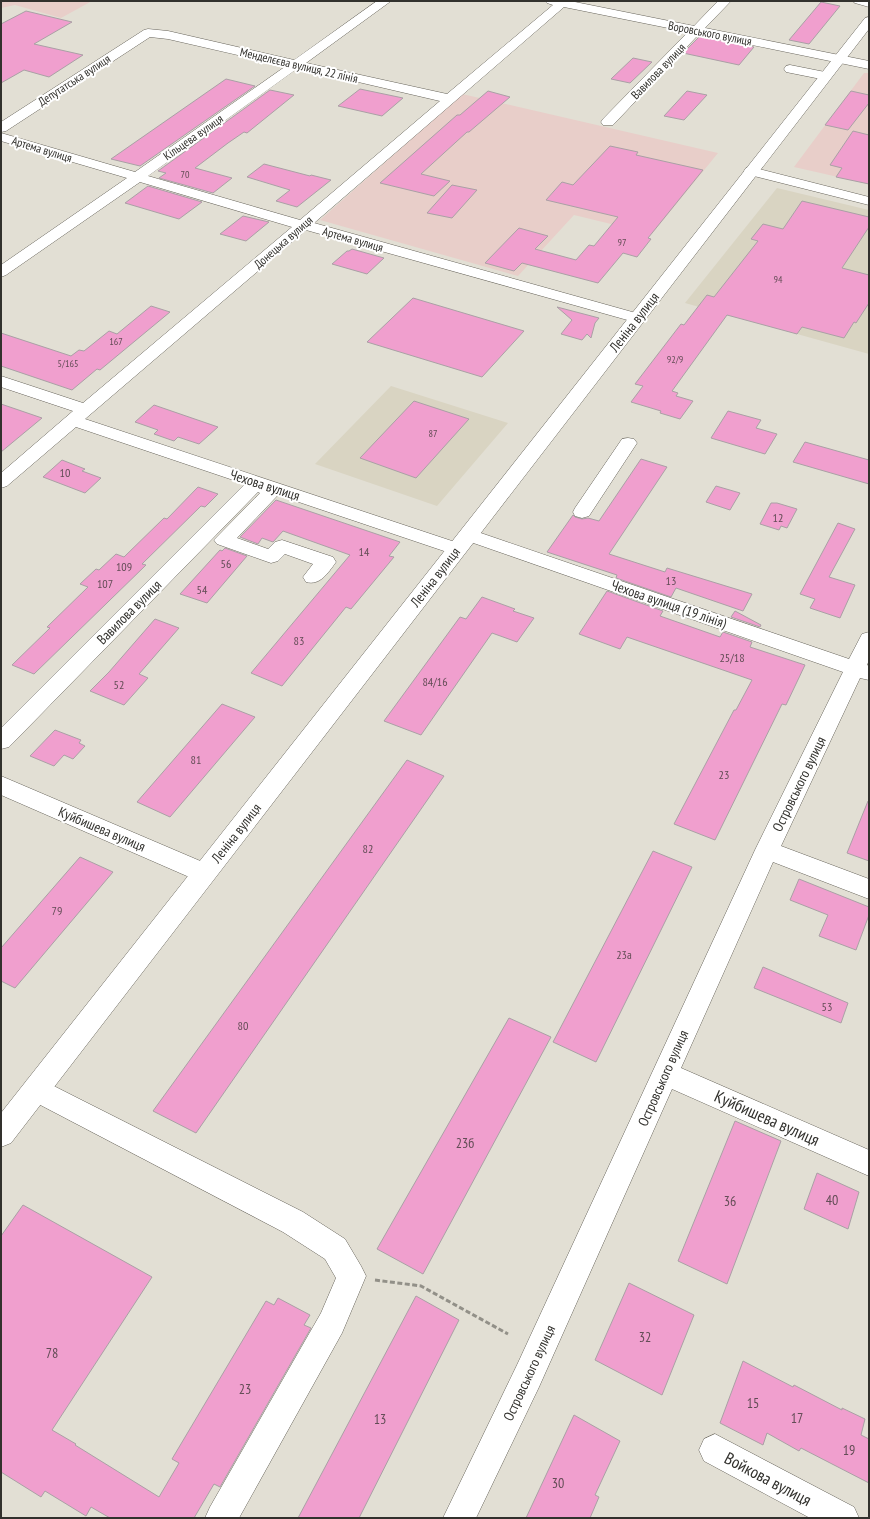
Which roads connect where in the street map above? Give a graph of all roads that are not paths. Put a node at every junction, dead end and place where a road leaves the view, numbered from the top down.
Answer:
1 (385, 1) edge
2 (725, 1) edge
3 (859, 1) edge
4 (558, 2) edge
5 (869, 3) edge
6 (869, 21) edge
7 (697, 31) junction
8 (148, 33) joint
9 (839, 59) junction
10 (297, 64) junction
11 (869, 65) edge
12 (790, 69) dead end
13 (826, 76) junction
14 (450, 99) junction
15 (608, 122) dead end
16 (1, 128) edge
17 (1, 137) edge
18 (751, 172) junction
19 (136, 177) junction
20 (869, 201) edge
21 (303, 226) junction
22 (1, 272) edge
23 (637, 318) junction
24 (1, 381) edge
25 (80, 415) junction
26 (628, 443) dead end
27 (1, 482) edge
28 (257, 483) junction
29 (582, 512) dead end
30 (463, 542) junction
31 (313, 577) dead end
32 (869, 639) edge
33 (862, 671) edge
34 (1, 741) edge
35 (1, 785) edge
36 (767, 850) junction
37 (204, 873) junction
38 (869, 889) edge
39 (665, 1074) junction
40 (36, 1089) junction
41 (1, 1134) edge
42 (869, 1163) edge
43 (715, 1450) dead end
44 (221, 1518) edge
45 (459, 1518) edge
46 (843, 1518) edge

1 - 10 street, Кільцева вулиця
2 - 7 street, Вавилова вулиця
3 - 5 street
4 - 7 street, Воровського вулиця
4 - 14 street, Донецька вулиця
6 - 9 street, Леніна вулиця
7 - 9 street, Воровського вулиця
7 - 15 street, Вавилова вулиця
8 - 10 street, Менделєєва вулиця, 22 лінія
8 - 16 street, Депутатська вулиця
9 - 11 street, Воровського вулиця
9 - 13 street, Леніна вулиця
10 - 14 street, Менделєєва вулиця, 22 лінія
10 - 19 street, Кільцева вулиця
12 - 13 street
13 - 18 street, Леніна вулиця
14 - 21 street, Донецька вулиця
17 - 19 street, Артема вулиця
18 - 20 street
18 - 23 street, Леніна вулиця
19 - 21 street, Артема вулиця
19 - 22 street, Кільцева вулиця
21 - 23 street, Артема вулиця
21 - 25 street, Донецька вулиця
23 - 30 street, Леніна вулиця
24 - 25 street, Чехова вулиця
25 - 27 street, Донецька вулиця
25 - 28 street, Чехова вулиця
26 - 29 street
28 - 30 street, Чехова вулиця
28 - 31 street
28 - 34 street, Вавилова вулиця
30 - 33 street, Чехова вулиця (19 лiнiя)
30 - 37 street, Леніна вулиця
32 - 33 street, Островського вулиця
33 - 36 street, Островського вулиця
35 - 37 street, Куйбишева вулиця
36 - 38 street
36 - 39 street, Островського вулиця
37 - 40 street, Леніна вулиця
39 - 42 street, Куйбишева вулиця
39 - 45 street, Островського вулиця
40 - 41 street, Леніна вулиця
40 - 44 street
43 - 46 street, Войкова вулиця

